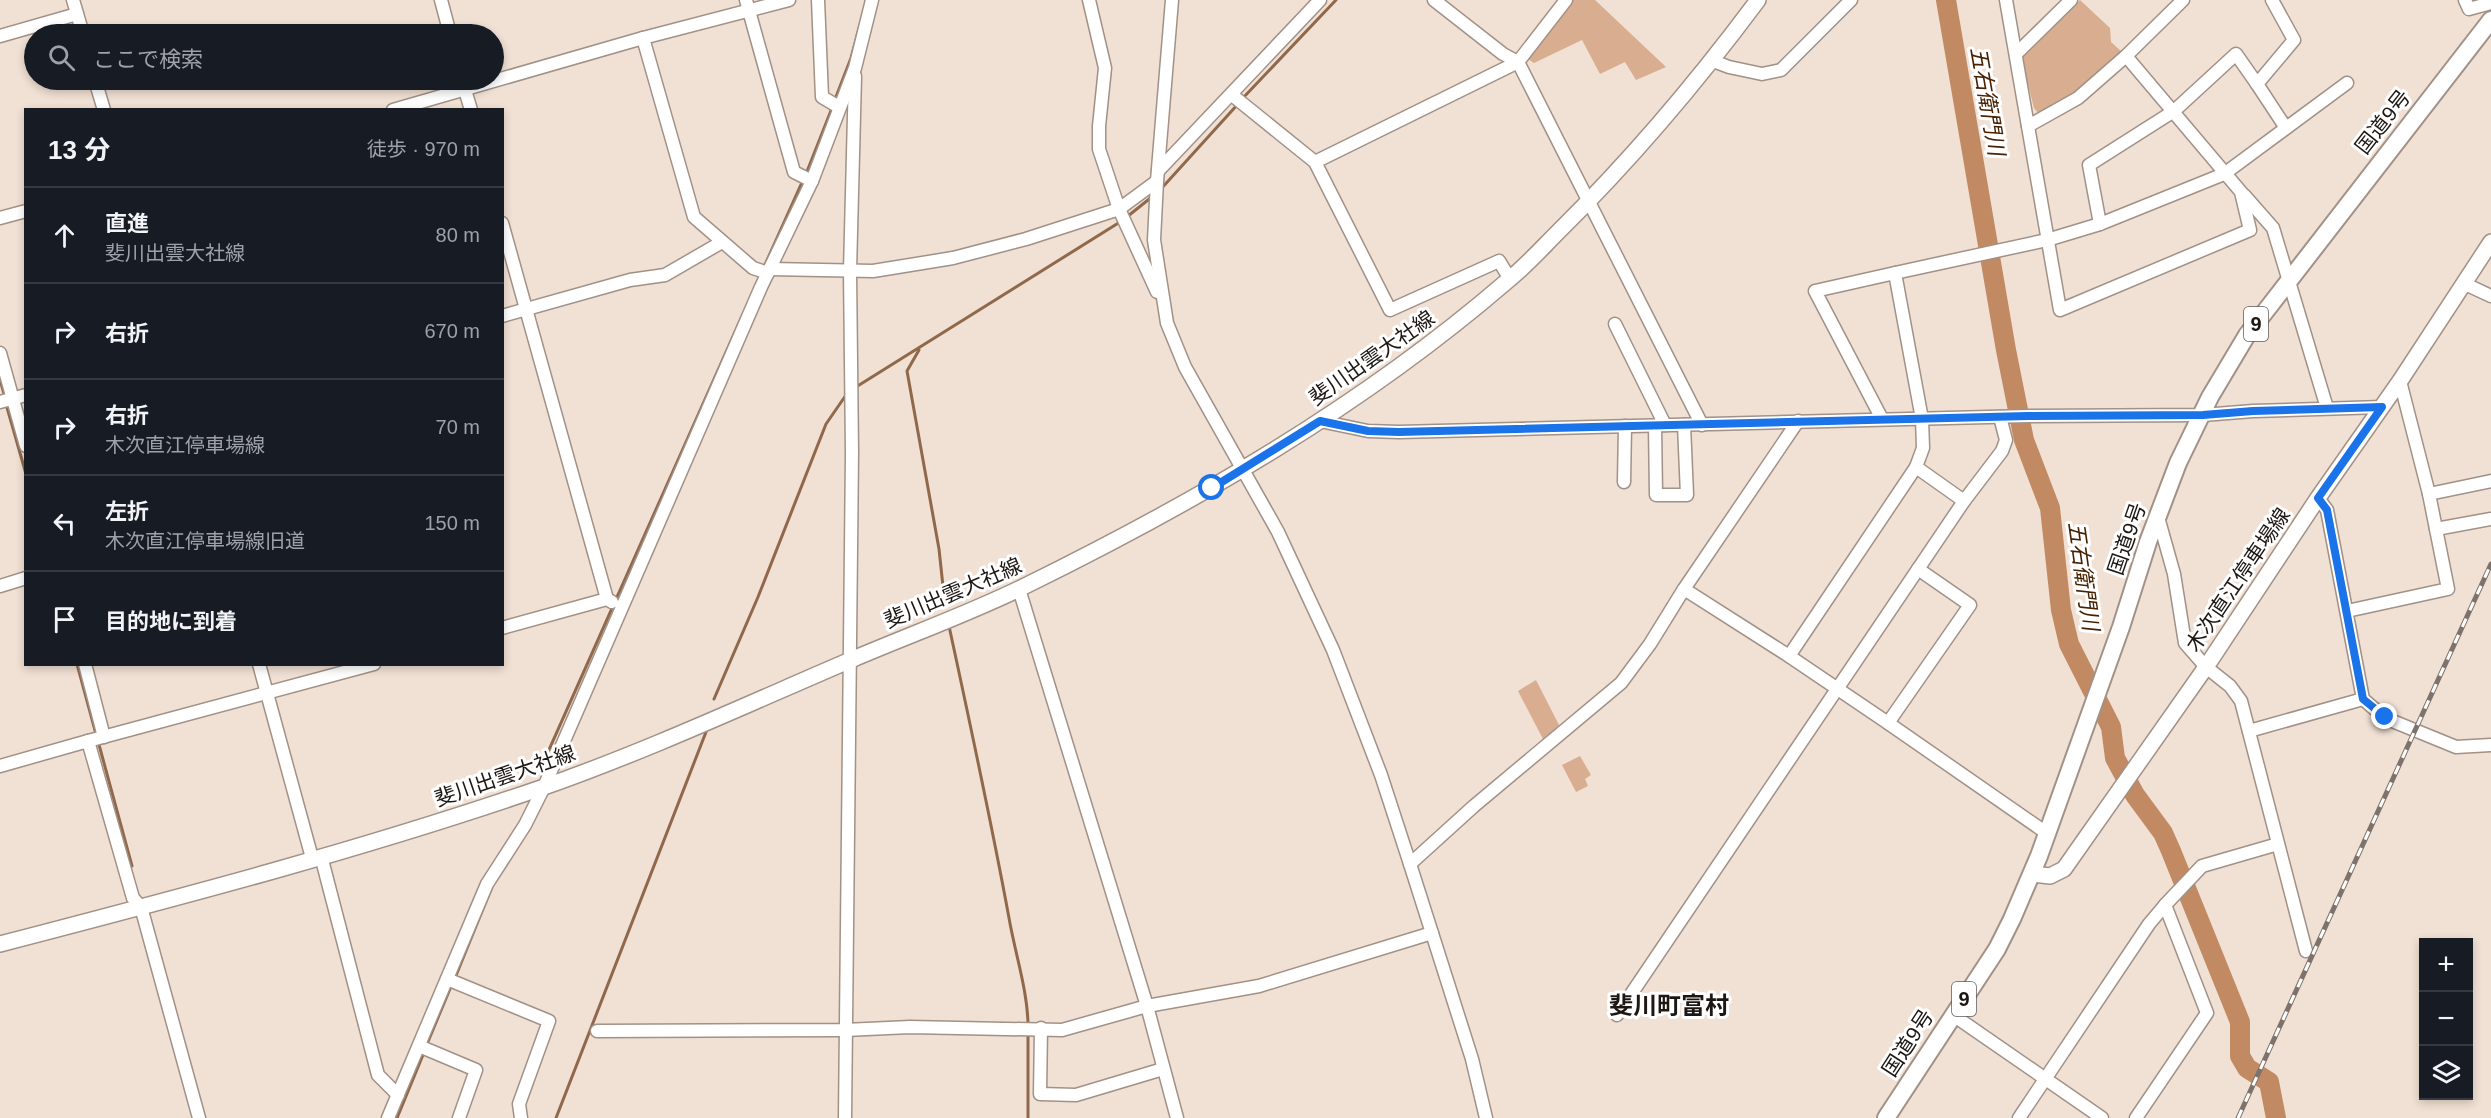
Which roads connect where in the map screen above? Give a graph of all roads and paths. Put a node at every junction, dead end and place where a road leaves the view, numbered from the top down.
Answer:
1 (73, 0) edge
2 (441, 0) edge
3 (789, 0) edge
4 (818, 0) edge
5 (872, 0) edge
6 (1089, 0) edge
7 (1172, 0) edge
8 (1320, 0) edge
9 (1434, 0) edge
10 (1566, 0) edge
11 (1758, 0) edge
12 (1851, 0) edge
13 (2006, 0) edge
14 (2071, 0) edge
15 (2183, 0) edge
16 (2271, 0) edge
17 (2465, 0) edge
18 (2491, 3) edge
19 (747, 5) edge
20 (77, 14) junction
21 (2491, 21) edge
22 (42, 24) edge
23 (80, 24) edge
24 (447, 24) edge
25 (24, 29) edge
26 (0, 36) edge
27 (643, 38) junction
28 (2016, 54) junction
29 (2126, 56) junction
30 (1713, 61) junction
31 (1518, 62) junction
32 (855, 68) junction
33 (504, 74) edge
34 (2347, 83) dead end
35 (2257, 84) junction
36 (98, 90) edge
37 (450, 90) edge
38 (465, 90) edge
39 (1232, 95) junction
40 (839, 107) junction
41 (103, 108) edge
42 (399, 108) edge
43 (470, 108) edge
44 (2174, 111) junction
45 (2028, 126) junction
46 (2286, 128) junction
47 (1315, 162) junction
48 (2224, 174) junction
49 (1157, 176) junction
50 (812, 181) junction
51 (2241, 192) junction
52 (1590, 201) junction
53 (1119, 209) junction
54 (24, 212) edge
55 (0, 218) edge
56 (2100, 224) junction
57 (504, 230) edge
58 (2047, 240) junction
59 (722, 242) junction
60 (2491, 242) edge
61 (769, 271) junction
62 (850, 272) junction
63 (1895, 273) junction
64 (1510, 279) junction
65 (2288, 280) junction
66 (2463, 283) junction
67 (2491, 296) edge
68 (1163, 304) junction
69 (526, 309) junction
70 (504, 315) edge
71 (1615, 324) dead end
72 (0, 353) edge
73 (2400, 381) junction
74 (24, 396) edge
75 (6, 400) edge
76 (2382, 407) junction
77 (2327, 408) junction
78 (2203, 415) junction
79 (2002, 417) junction
80 (1882, 419) junction
81 (1922, 419) junction
82 (1320, 421) junction
83 (1798, 422) junction
84 (1660, 425) junction
85 (1684, 425) junction
86 (1702, 425) junction
87 (1624, 426) junction
88 (24, 441) edge
89 (1916, 467) junction
90 (1244, 469) junction
91 (2491, 481) edge
92 (1624, 482) dead end
93 (2429, 494) junction
94 (2318, 498) junction
95 (1964, 501) junction
96 (2158, 517) junction
97 (2491, 519) edge
98 (2436, 529) junction
99 (1918, 569) junction
100 (24, 579) edge
101 (0, 586) edge
102 (1019, 589) junction
103 (1684, 589) junction
104 (607, 599) junction
105 (621, 606) junction
106 (2347, 611) junction
107 (504, 627) edge
108 (1790, 656) junction
109 (849, 661) junction
110 (86, 666) edge
111 (260, 666) edge
112 (367, 666) edge
113 (2206, 667) junction
114 (1838, 689) junction
115 (267, 695) junction
116 (2363, 699) junction
117 (1888, 723) junction
118 (2249, 731) junction
119 (104, 737) junction
120 (88, 741) junction
121 (2491, 745) edge
122 (0, 766) edge
123 (544, 787) junction
124 (2048, 834) junction
125 (2278, 844) junction
126 (316, 857) junction
127 (1410, 864) junction
128 (2032, 874) junction
129 (2165, 905) junction
130 (141, 908) junction
131 (1432, 933) junction
132 (0, 944) edge
133 (2306, 951) dead end
134 (447, 980) junction
135 (1147, 1006) junction
136 (1953, 1015) junction
137 (1617, 1016) dead end
138 (1041, 1028) junction
139 (845, 1030) junction
140 (597, 1031) dead end
141 (418, 1046) junction
142 (1163, 1069) junction
143 (2044, 1080) junction
144 (398, 1095) junction
145 (199, 1118) edge
146 (388, 1118) edge
147 (459, 1118) edge
148 (521, 1118) edge
149 (845, 1118) edge
150 (1177, 1118) edge
151 (1486, 1118) edge
152 (1886, 1118) edge
153 (2019, 1118) edge
154 (2102, 1118) edge
155 (2136, 1118) edge

1 - 20 street
2 - 24 street
3 - 19 street
4 - 40 street
5 - 32 street
6 - 53 street
7 - 49 street
8 - 39 street
9 - 31 street
10 - 31 street
11 - 30 main road, 斐川出雲大社線
12 - 30 street
13 - 28 street
14 - 28 street
15 - 29 street
16 - 35 street
17 - 18 street
19 - 27 street
19 - 50 street
20 - 22 street
20 - 23 street
21 - 65 highway, 国道9号 / 9
25 - 26 street
27 - 33 street
27 - 59 street
28 - 45 street
29 - 44 street
29 - 45 street
30 - 52 main road, 斐川出雲大社線
31 - 47 street
31 - 52 street
32 - 40 street
32 - 62 street
34 - 46 street
35 - 44 street
35 - 46 street
36 - 41 street
37 - 42 street
38 - 43 street
39 - 47 street
39 - 49 street
40 - 50 street
44 - 48 street
44 - 56 street
45 - 58 street
46 - 48 street
47 - 64 street
48 - 51 street
48 - 56 street
49 - 53 street
49 - 68 street
50 - 61 street
51 - 58 street
51 - 65 street
52 - 64 main road, 斐川出雲大社線
52 - 86 street
53 - 62 street
53 - 68 street
54 - 55 street
56 - 58 street
57 - 69 street
58 - 63 street
59 - 61 street
59 - 69 street
60 - 66 main road, 木次直江停車場線
61 - 62 street
61 - 105 street
62 - 109 street
63 - 80 street
63 - 81 street
64 - 82 main road, 斐川出雲大社線
65 - 77 street
65 - 78 highway, 国道9号 / 9
66 - 67 street
66 - 73 main road, 木次直江停車場線
68 - 90 street
69 - 70 street
69 - 104 street
71 - 84 street
72 - 75 street
73 - 76 main road, 木次直江停車場線
73 - 93 street
74 - 75 street
75 - 88 street
76 - 77 street
76 - 94 main road, 木次直江停車場線
77 - 78 street
78 - 79 street
78 - 96 highway, 国道9号 / 9
79 - 81 street
79 - 95 street
80 - 81 street
80 - 83 street
81 - 89 street
82 - 87 street
82 - 90 main road, 斐川出雲大社線
83 - 86 street
83 - 103 street
84 - 85 street
84 - 85 street
84 - 87 street
85 - 86 street
87 - 92 street
89 - 95 street
89 - 108 street
90 - 102 main road, 斐川出雲大社線
90 - 127 street
91 - 93 street
93 - 98 street
94 - 106 street
94 - 113 main road, 木次直江停車場線
95 - 99 street
96 - 113 street
96 - 124 highway, 国道9号 / 9
97 - 98 street
98 - 106 street
99 - 114 street
99 - 117 street
100 - 101 street
102 - 109 main road, 斐川出雲大社線
102 - 135 street
103 - 108 street
103 - 127 street
104 - 105 street
104 - 107 street
105 - 123 street
106 - 116 street
108 - 114 street
109 - 123 main road, 斐川出雲大社線
109 - 139 street
110 - 119 street
111 - 115 street
112 - 115 street
113 - 118 street
113 - 128 main road, 木次直江停車場線
114 - 117 street
114 - 137 street
115 - 119 street
115 - 126 street
116 - 118 street
116 - 121 street
117 - 124 street
118 - 125 street
119 - 120 street
120 - 122 street
120 - 130 street
123 - 126 main road, 斐川出雲大社線
123 - 134 street
124 - 128 highway, 国道9号 / 9
125 - 129 street
125 - 133 street
126 - 130 main road, 斐川出雲大社線
126 - 144 street
127 - 131 street
128 - 136 highway, 国道9号 / 9
129 - 143 street
129 - 155 street
130 - 132 main road, 斐川出雲大社線
130 - 145 street
131 - 135 street
131 - 151 street
134 - 141 street
134 - 148 street
135 - 138 street
135 - 142 street
136 - 143 street
136 - 152 highway, 国道9号 / 9
138 - 139 street
138 - 142 street
139 - 140 street
139 - 149 street
141 - 144 street
141 - 147 street
142 - 150 street
143 - 153 street
143 - 154 street
144 - 146 street

